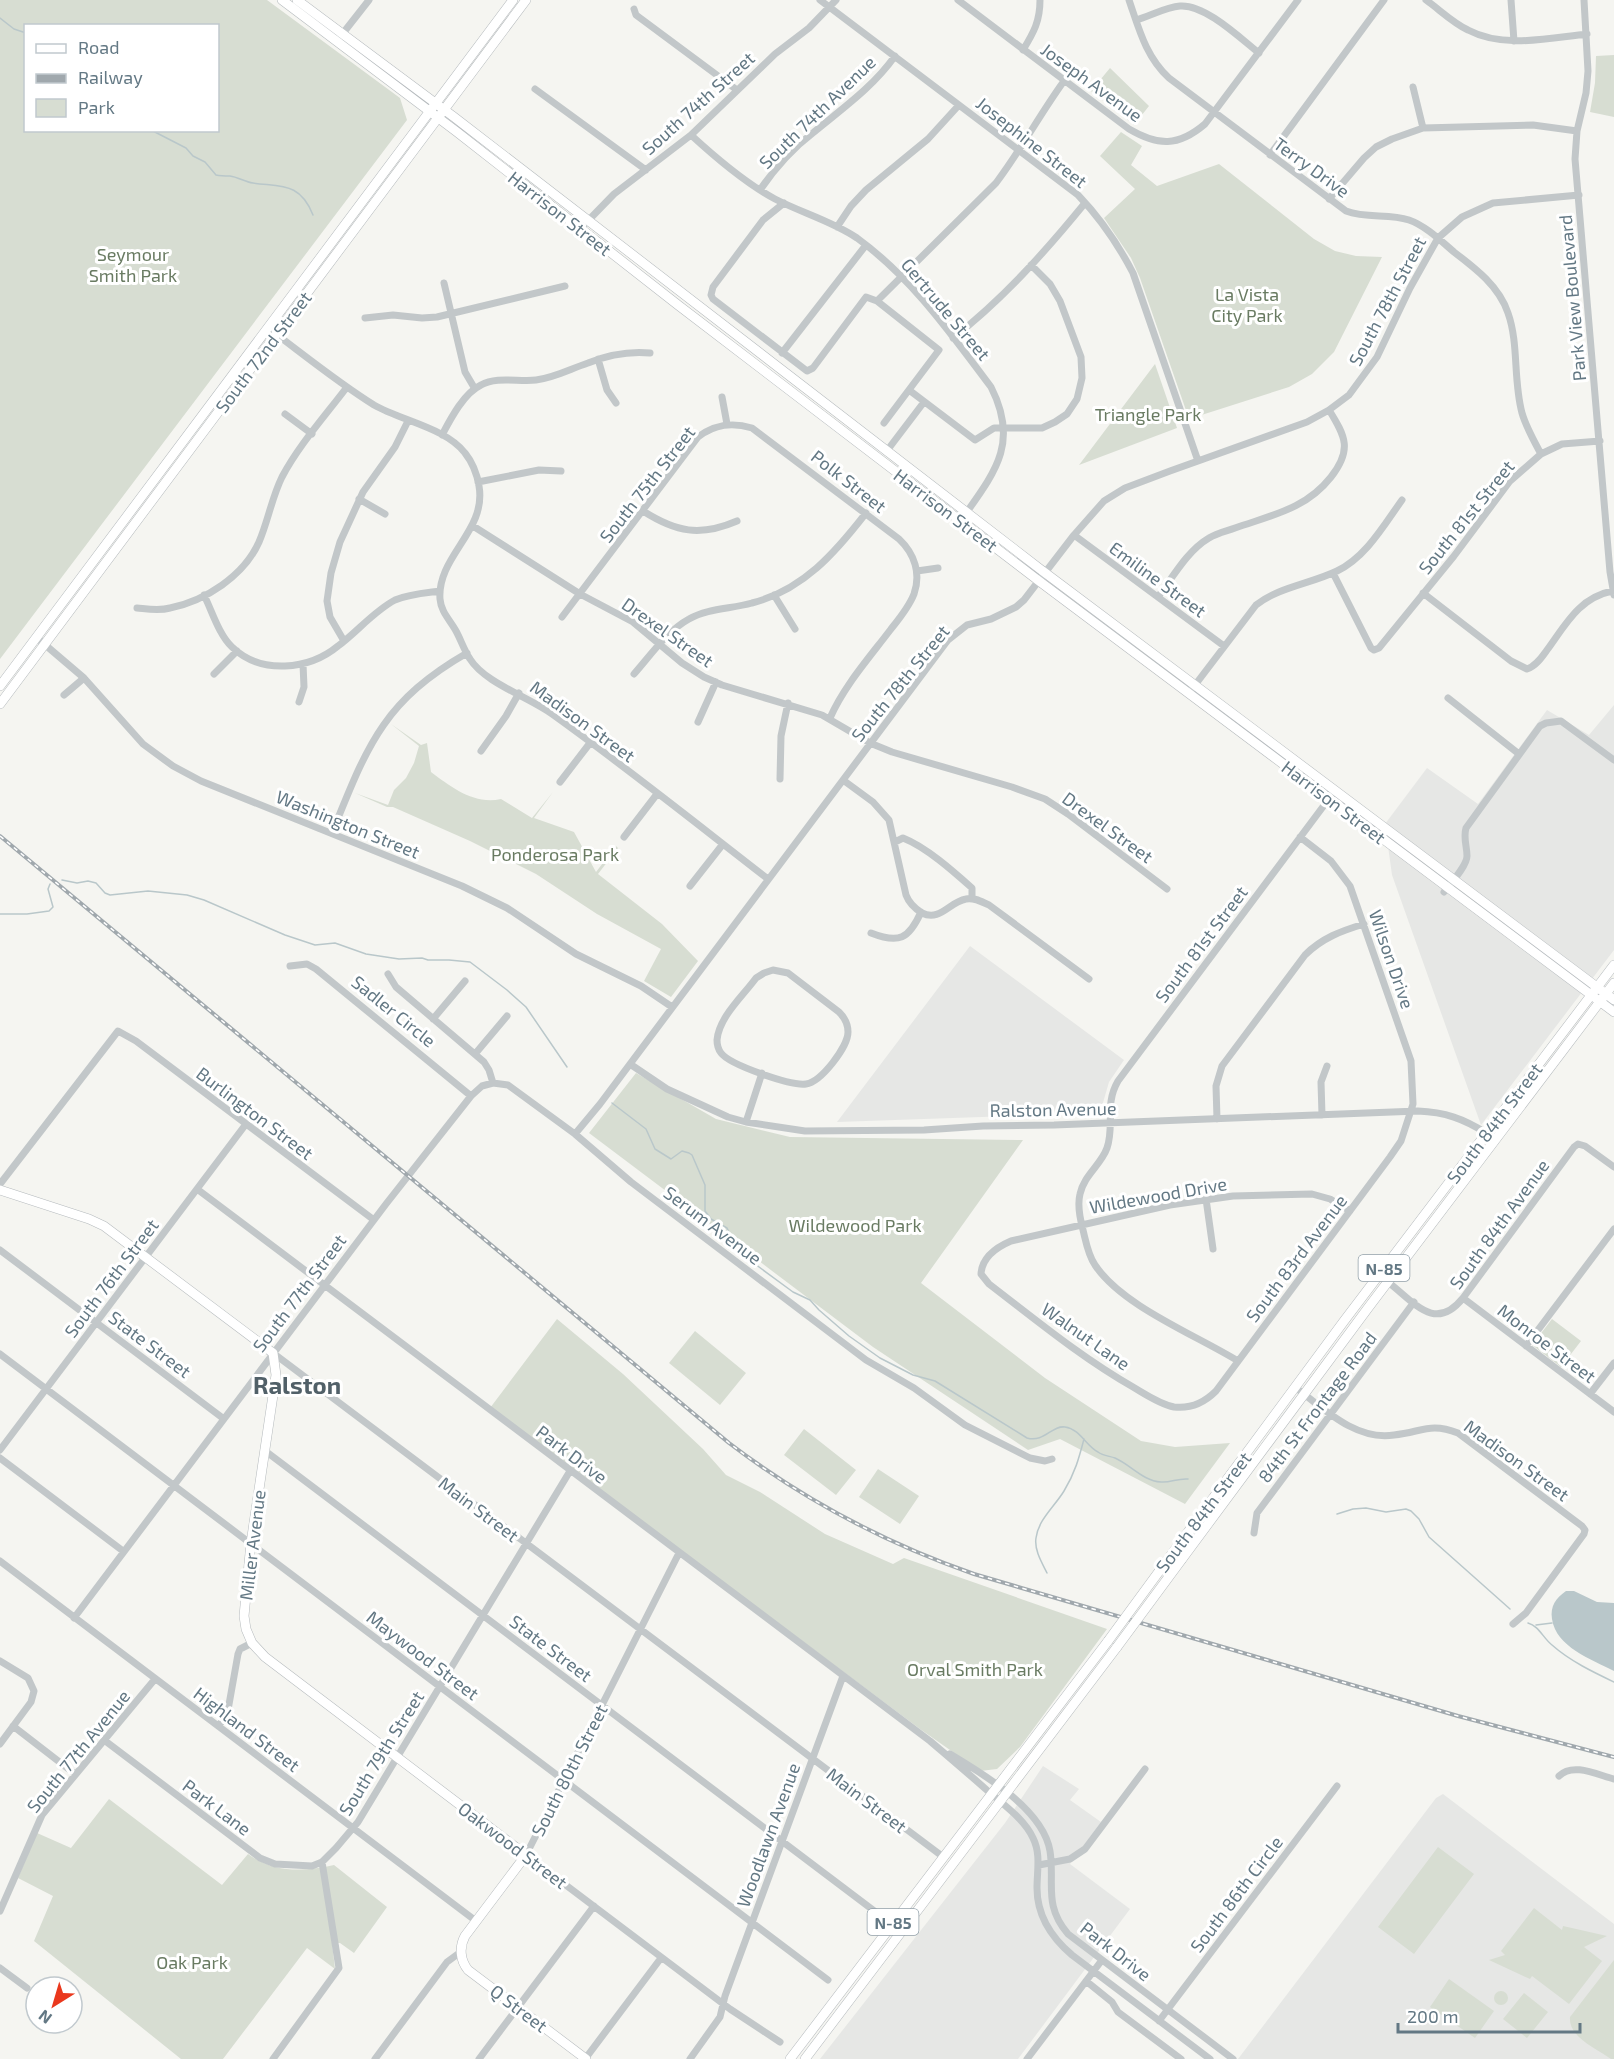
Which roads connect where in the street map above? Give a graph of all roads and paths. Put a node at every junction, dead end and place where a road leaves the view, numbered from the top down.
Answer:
1 (282, 0) edge
2 (297, 0) edge
3 (369, 0) edge
4 (513, 0) edge
5 (526, 0) edge
6 (820, 0) edge
7 (836, 0) edge
8 (958, 0) edge
9 (1040, 0) edge
10 (1129, 0) edge
11 (1298, 0) edge
12 (1384, 0) edge
13 (1426, 0) edge
14 (1511, 0) edge
15 (1584, 0) edge
16 (830, 8) junction
17 (634, 9) dead end
18 (1136, 20) junction
19 (1587, 34) junction
20 (340, 38) junction
21 (1514, 41) junction
22 (1023, 50) junction
23 (1259, 53) junction
24 (895, 56) junction
25 (1064, 81) junction
26 (1413, 87) dead end
27 (535, 89) dead end
28 (737, 90) junction
29 (959, 105) junction
30 (432, 107) junction
31 (1214, 113) junction
32 (441, 114) junction
33 (1423, 128) junction
34 (1576, 131) junction
35 (691, 135) junction
36 (1018, 151) junction
37 (1270, 155) junction
38 (646, 170) junction
39 (760, 190) junction
40 (1579, 195) junction
41 (1329, 199) junction
42 (784, 203) junction
43 (1085, 203) junction
44 (588, 221) junction
45 (837, 227) junction
46 (580, 229) junction
47 (1438, 238) junction
48 (866, 245) junction
49 (1031, 265) junction
50 (902, 276) junction
51 (444, 283) dead end
52 (565, 286) dead end
53 (876, 301) junction
54 (451, 314) junction
55 (365, 318) dead end
56 (268, 328) junction
57 (277, 334) junction
58 (953, 338) junction
59 (650, 353) dead end
60 (782, 353) junction
61 (598, 359) junction
62 (347, 387) junction
63 (475, 389) junction
64 (909, 390) junction
65 (722, 397) dead end
66 (924, 402) junction
67 (616, 403) dead end
68 (1329, 410) junction
69 (285, 414) dead end
70 (408, 421) junction
71 (884, 423) dead end
72 (727, 424) junction
73 (1005, 427) junction
74 (312, 434) junction
75 (442, 435) junction
76 (1600, 441) junction
77 (886, 452) junction
78 (1541, 454) junction
79 (1198, 461) junction
80 (561, 471) dead end
81 (478, 482) junction
82 (359, 499) junction
83 (1402, 500) dead end
84 (643, 511) junction
85 (866, 513) junction
86 (385, 514) dead end
87 (963, 517) junction
88 (737, 521) dead end
89 (473, 526) junction
90 (1074, 536) junction
91 (938, 568) dead end
92 (917, 571) junction
93 (1329, 574) junction
94 (1042, 577) junction
95 (440, 591) junction
96 (1423, 593) junction
97 (1613, 593) edge
98 (580, 594) junction
99 (204, 595) junction
100 (774, 595) junction
101 (1158, 597) junction
102 (138, 608) dead end
103 (562, 617) dead end
104 (795, 629) dead end
105 (36, 638) junction
106 (344, 641) junction
107 (44, 644) junction
108 (661, 645) junction
109 (1224, 646) junction
110 (237, 651) junction
111 (467, 653) junction
112 (303, 664) junction
113 (214, 674) dead end
114 (634, 674) dead end
115 (84, 678) junction
116 (716, 682) junction
117 (1195, 685) junction
118 (0, 686) edge
119 (519, 693) junction
120 (1188, 694) junction
121 (64, 695) dead end
122 (1448, 698) dead end
123 (299, 702) dead end
124 (788, 703) junction
125 (0, 704) edge
126 (830, 718) junction
127 (698, 722) dead end
128 (590, 742) junction
129 (870, 743) junction
130 (481, 751) dead end
131 (1519, 754) junction
132 (1614, 760) edge
133 (780, 779) dead end
134 (843, 780) junction
135 (560, 782) dead end
136 (1336, 791) junction
137 (657, 794) junction
138 (1329, 799) junction
139 (332, 833) junction
140 (624, 837) dead end
141 (1300, 837) junction
142 (895, 842) junction
143 (723, 844) junction
144 (768, 879) junction
145 (1453, 879) junction
146 (690, 886) dead end
147 (1167, 890) dead end
148 (1445, 890) junction
149 (972, 899) junction
150 (921, 912) junction
151 (1364, 924) junction
152 (871, 933) dead end
153 (1614, 964) edge
154 (290, 966) dead end
155 (388, 974) dead end
156 (1089, 979) dead end
157 (465, 981) dead end
158 (1614, 983) edge
159 (1594, 991) junction
160 (1607, 998) edge
161 (672, 1007) junction
162 (1614, 1012) edge
163 (507, 1016) dead end
164 (433, 1019) junction
165 (475, 1054) junction
166 (630, 1064) junction
167 (1327, 1066) dead end
168 (762, 1073) junction
169 (493, 1083) junction
170 (471, 1096) junction
171 (1411, 1112) junction
172 (1322, 1115) junction
173 (1217, 1119) junction
174 (746, 1122) junction
175 (1109, 1123) junction
176 (246, 1124) junction
177 (1486, 1133) junction
178 (575, 1134) junction
179 (1614, 1167) edge
180 (0, 1184) edge
181 (197, 1189) junction
182 (0, 1190) edge
183 (1455, 1193) junction
184 (1206, 1199) junction
185 (1350, 1211) junction
186 (374, 1220) junction
187 (1081, 1224) junction
188 (1614, 1229) edge
189 (0, 1250) edge
190 (1213, 1250) dead end
191 (146, 1257) junction
192 (981, 1270) joint
193 (1388, 1282) junction
194 (324, 1286) junction
195 (1462, 1298) junction
196 (1414, 1302) junction
197 (96, 1323) junction
198 (1526, 1346) junction
199 (273, 1353) junction
200 (0, 1354) edge
201 (1238, 1361) junction
202 (1614, 1363) edge
203 (1295, 1387) junction
204 (46, 1388) junction
205 (1304, 1394) junction
206 (1590, 1394) junction
207 (1187, 1407) joint
208 (1614, 1412) edge
209 (1330, 1413) junction
210 (224, 1419) junction
211 (0, 1450) edge
212 (264, 1450) junction
213 (0, 1458) edge
214 (1052, 1459) dead end
215 (570, 1471) junction
216 (174, 1485) junction
217 (1254, 1533) dead end
218 (251, 1543) junction
219 (526, 1544) junction
220 (123, 1551) junction
221 (679, 1553) junction
222 (0, 1561) edge
223 (483, 1615) junction
224 (74, 1618) junction
225 (1513, 1624) dead end
226 (640, 1630) junction
227 (252, 1643) junction
228 (0, 1661) edge
229 (843, 1676) junction
230 (155, 1679) junction
231 (440, 1686) junction
232 (602, 1705) junction
233 (13, 1726) junction
234 (219, 1726) junction
235 (104, 1740) junction
236 (0, 1744) edge
237 (397, 1758) junction
238 (812, 1759) junction
239 (1145, 1769) dead end
240 (75, 1774) junction
241 (1560, 1776) dead end
242 (1614, 1779) edge
243 (564, 1780) junction
244 (1337, 1786) dead end
245 (994, 1790) junction
246 (1008, 1794) junction
247 (1001, 1802) junction
248 (353, 1828) junction
249 (782, 1840) junction
250 (526, 1856) junction
251 (942, 1856) junction
252 (322, 1862) junction
253 (1051, 1863) junction
254 (1039, 1865) junction
255 (594, 1906) junction
256 (0, 1911) edge
257 (877, 1913) dead end
258 (476, 1922) junction
259 (752, 1922) junction
260 (462, 1951) junction
261 (661, 1958) junction
262 (1102, 1960) junction
263 (0, 1968) edge
264 (1093, 1971) junction
265 (828, 1980) dead end
266 (1086, 1981) junction
267 (24, 1986) edge
268 (723, 2004) junction
269 (518, 2007) junction
270 (1167, 2010) junction
271 (1159, 2021) junction
272 (780, 2042) dead end
273 (273, 2059) edge
274 (375, 2059) edge
275 (479, 2059) edge
276 (585, 2059) edge
277 (690, 2059) edge
278 (790, 2059) edge
279 (805, 2059) edge
280 (1027, 2059) edge
281 (1181, 2059) edge
282 (1210, 2059) edge
283 (1233, 2059) edge

1 - 20 main road, Harrison Street
2 - 20 main road, Harrison Street
3 - 20 street
4 - 30 main road, South 72nd Street
5 - 32 main road, South 72nd Street
6 - 16 street, Josephine Street
7 - 16 street, South 74th Street
8 - 22 street, Joseph Avenue
9 - 22 street
10 - 18 street, Terry Drive
11 - 23 street, Joseph Avenue
12 - 37 street
13 - 21 street
14 - 21 street
15 - 19 street, Park View Boulevard
16 - 24 street, Josephine Street
16 - 28 street, South 74th Street
17 - 28 street
18 - 23 street
18 - 31 street, Terry Drive
19 - 21 street
19 - 34 street, Park View Boulevard
20 - 30 main road, Harrison Street
22 - 25 street, Joseph Avenue
23 - 31 street, Joseph Avenue
24 - 29 street, Josephine Street
24 - 39 street, South 74th Avenue
25 - 31 street, Joseph Avenue
25 - 36 street
26 - 33 street
27 - 38 street
28 - 35 street, South 74th Street
29 - 36 street, Josephine Street
29 - 45 street
30 - 32 main road, Harrison Street
30 - 56 main road, South 72nd Street
31 - 37 street, Terry Drive
32 - 44 main road, Harrison Street
32 - 46 main road, Harrison Street
32 - 57 main road, South 72nd Street
33 - 34 street
33 - 41 street
34 - 40 street, Park View Boulevard
35 - 38 street, South 74th Street
35 - 39 street, Gertrude Street
36 - 43 street, Josephine Street
36 - 50 street
37 - 41 street, Terry Drive
38 - 44 street, South 74th Street
39 - 42 street, Gertrude Street
40 - 47 street, South 78th Street
40 - 76 street, Park View Boulevard
41 - 47 street, Terry Drive
42 - 45 street, Gertrude Street
42 - 60 street
43 - 49 street
43 - 79 street, Josephine Street
44 - 46 street, South 74th Street
44 - 77 main road, Harrison Street
45 - 48 street, Gertrude Street
46 - 87 main road, Harrison Street
47 - 68 street, South 78th Street
47 - 78 street, Terry Drive
48 - 50 street, Gertrude Street
48 - 60 street
49 - 58 street
49 - 73 street
50 - 53 street
50 - 58 street, Gertrude Street
51 - 54 street
52 - 54 street
53 - 60 street
53 - 64 street
54 - 55 street
54 - 63 street
56 - 57 street
56 - 105 main road, South 72nd Street
57 - 62 street
57 - 107 main road, South 72nd Street
58 - 73 street, Gertrude Street
59 - 61 street
61 - 63 street
61 - 67 street
62 - 70 street
62 - 74 street
63 - 75 street
64 - 66 street
64 - 71 street
65 - 72 street
66 - 73 street
66 - 77 street
68 - 79 street, South 78th Street
68 - 101 street
69 - 74 street
70 - 75 street
70 - 82 street
72 - 84 street, South 75th Street
72 - 85 street, Polk Street
73 - 87 street, Gertrude Street
74 - 99 street
75 - 81 street
76 - 78 street, South 81st Street
76 - 97 street, Park View Boulevard
77 - 87 main road, Harrison Street
78 - 96 street, South 81st Street
79 - 90 street, South 78th Street
80 - 81 street
81 - 89 street
82 - 86 street
82 - 106 street
83 - 93 street
84 - 88 street
84 - 98 street, South 75th Street
85 - 92 street, Polk Street
85 - 100 street
87 - 94 main road, Harrison Street
89 - 95 street
89 - 98 street, Drexel Street
90 - 94 street, South 78th Street
90 - 101 street, Emiline Street
91 - 92 street
92 - 126 street
93 - 96 street
93 - 109 street
94 - 117 main road, Harrison Street
94 - 120 main road, Harrison Street
94 - 129 street, South 78th Street
95 - 106 street
95 - 111 street, Madison Street
96 - 97 street
98 - 103 street, South 75th Street
98 - 108 street, Drexel Street
99 - 102 street
99 - 110 street
100 - 104 street
100 - 108 street
101 - 109 street, Emiline Street
105 - 107 street, Washington Street
105 - 118 main road, South 72nd Street
106 - 112 street
107 - 115 street, Washington Street
107 - 125 main road, South 72nd Street
108 - 114 street
108 - 116 street, Drexel Street
109 - 117 street
110 - 112 street
110 - 113 street
111 - 119 street, Madison Street
111 - 139 street
112 - 123 street
115 - 121 street
115 - 139 street, Washington Street
116 - 124 street, Drexel Street
116 - 127 street
117 - 120 street
117 - 136 main road, Harrison Street
119 - 128 street, Madison Street
119 - 130 street
120 - 138 main road, Harrison Street
122 - 131 street
124 - 126 street, Drexel Street
124 - 133 street
126 - 129 street, Drexel Street
128 - 135 street
128 - 137 street, Madison Street
129 - 134 street, South 78th Street
129 - 147 street, Drexel Street
131 - 132 street
131 - 145 street
134 - 142 street
134 - 144 street, South 78th Street
136 - 138 street, South 81st Street
136 - 145 main road, Harrison Street
137 - 140 street
137 - 143 street, Madison Street
138 - 141 street, South 81st Street
138 - 148 main road, Harrison Street
139 - 161 street, Washington Street
141 - 151 street, Wilson Drive
141 - 175 street, South 81st Street
142 - 149 street
142 - 150 street
143 - 144 street, Madison Street
143 - 146 street
144 - 161 street, South 78th Street
145 - 148 street
145 - 159 main road, Harrison Street
148 - 159 main road, Harrison Street
149 - 150 street
149 - 156 street
150 - 152 street
151 - 171 street, Wilson Drive
151 - 173 street
153 - 159 main road, South 84th Street / N-85
154 - 170 street, Sadler Circle
155 - 164 street
157 - 164 street
158 - 160 main road, South 84th Street / N-85
159 - 160 main road, Harrison Street
159 - 177 main road, South 84th Street / N-85
160 - 162 main road, Harrison Street
160 - 183 main road, South 84th Street / N-85
161 - 166 street, South 78th Street
163 - 165 street
164 - 165 street
165 - 169 street
166 - 174 street, Ralston Avenue
166 - 178 street, South 78th Street
167 - 172 street
168 - 168 street
168 - 174 street
169 - 170 street, South 77th Street
169 - 178 street, Serum Avenue
170 - 186 street, South 77th Street
171 - 172 street, Ralston Avenue
171 - 177 street, Ralston Avenue
171 - 185 street, South 83rd Avenue
172 - 173 street, Ralston Avenue
173 - 175 street, Ralston Avenue
174 - 175 street, Ralston Avenue
175 - 187 street, South 81st Street
176 - 180 street, Burlington Street
176 - 181 street, South 76th Street
176 - 186 street, Burlington Street
177 - 183 main road
177 - 203 main road, South 84th Street / N-85
178 - 214 street, Serum Avenue
179 - 195 street, South 84th Avenue
181 - 191 street, South 76th Street
181 - 194 street, Park Drive
182 - 191 main road, Main Street
183 - 193 main road, South 84th Street / N-85
184 - 185 street, Wildewood Drive
184 - 187 street, Wildewood Drive
184 - 190 street
185 - 201 street, South 83rd Avenue
186 - 194 street, South 77th Street
187 - 192 street, Wildewood Drive
187 - 201 street, South 81st Street
188 - 198 street
189 - 197 street, State Street
191 - 197 street, South 76th Street
191 - 199 main road, Main Street
192 - 207 street, Walnut Lane
193 - 196 street
193 - 205 main road, South 84th Street / N-85
194 - 199 street, South 77th Street
194 - 215 street, Park Drive
195 - 196 street, South 84th Avenue
195 - 198 street, Monroe Street
196 - 209 street, 84th St Frontage Road
197 - 204 street, South 76th Street
197 - 210 street, State Street
198 - 206 street, Monroe Street
199 - 210 street, South 77th Street
199 - 212 main road, Miller Avenue
199 - 219 street, Main Street
200 - 204 street, Maywood Street
201 - 207 street, South 83rd Avenue
202 - 206 street
203 - 205 street, Madison Street
203 - 245 main road, South 84th Street / N-85, bridge
204 - 211 street, South 76th Street
204 - 216 street, Maywood Street
205 - 209 street, Madison Street
205 - 246 main road, South 84th Street / N-85, bridge
206 - 208 street, Monroe Street
209 - 217 street, 84th St Frontage Road
209 - 225 street, Madison Street
210 - 216 street, South 77th Street
212 - 218 main road, Miller Avenue
212 - 223 street, State Street
213 - 220 street
215 - 219 street, South 79th Street
215 - 221 street, Park Drive
216 - 218 street, Maywood Street
216 - 220 street, South 77th Street
218 - 227 main road, Miller Avenue
218 - 231 street, Maywood Street
219 - 223 street, South 79th Street
219 - 226 street, Main Street
220 - 224 street, South 77th Street
221 - 226 street, South 80th Street
221 - 229 street, Park Drive
222 - 224 street, Highland Street
223 - 231 street, South 79th Street
223 - 232 street, State Street
224 - 230 street, Highland Street
226 - 232 street, South 80th Street
226 - 238 street, Main Street
227 - 234 street
227 - 237 main road, Oakwood Street
228 - 233 street
229 - 238 street, Woodlawn Avenue
229 - 245 street, Park Drive
230 - 234 street, Highland Street
230 - 235 street, South 77th Avenue
231 - 237 street, South 79th Street
231 - 243 street, Maywood Street
232 - 243 street, South 80th Street
232 - 249 street, State Street
233 - 236 street
233 - 240 street
234 - 248 street, Highland Street
235 - 240 street, South 77th Avenue
235 - 252 street, Park Lane
237 - 248 street, South 79th Street
237 - 250 main road, Oakwood Street
238 - 249 street, Woodlawn Avenue
238 - 251 street, Main Street
239 - 253 street
240 - 256 street, South 77th Avenue
241 - 242 street
243 - 250 street, South 80th Street
243 - 259 street, Maywood Street
244 - 270 street, South 86th Circle
245 - 246 street, Park Drive
245 - 247 street, Park Drive
245 - 251 main road, South 84th Street / N-85
246 - 247 main road, South 84th Street / N-85
246 - 253 street, Park Drive
247 - 254 street, Park Drive
247 - 279 main road, South 84th Street / N-85
248 - 252 street, South 79th Street
248 - 258 street, Highland Street
249 - 257 street, State Street
249 - 259 street, Woodlawn Avenue
250 - 255 street, Oakwood Street
250 - 258 main road, South 80th Street
251 - 278 main road, South 84th Street / N-85
252 - 273 street
253 - 254 street
253 - 262 street, Park Drive
254 - 264 street, Park Drive
255 - 261 street, Oakwood Street
255 - 269 street
258 - 260 main road, South 80th Street
259 - 265 street, Maywood Street
259 - 268 street, Woodlawn Avenue
260 - 269 main road, Q Street
260 - 274 street, South 80th Street
261 - 268 street, Oakwood Street
261 - 276 street
262 - 264 street
262 - 270 street, Park Drive
263 - 267 street
264 - 266 street
264 - 271 street, Park Drive
266 - 280 street
266 - 281 street
268 - 272 street, Oakwood Street
268 - 277 street, Woodlawn Avenue
269 - 275 street
269 - 276 main road, Q Street
270 - 271 street, South 86th Circle
270 - 283 street, Park Drive
271 - 282 street, Park Drive

